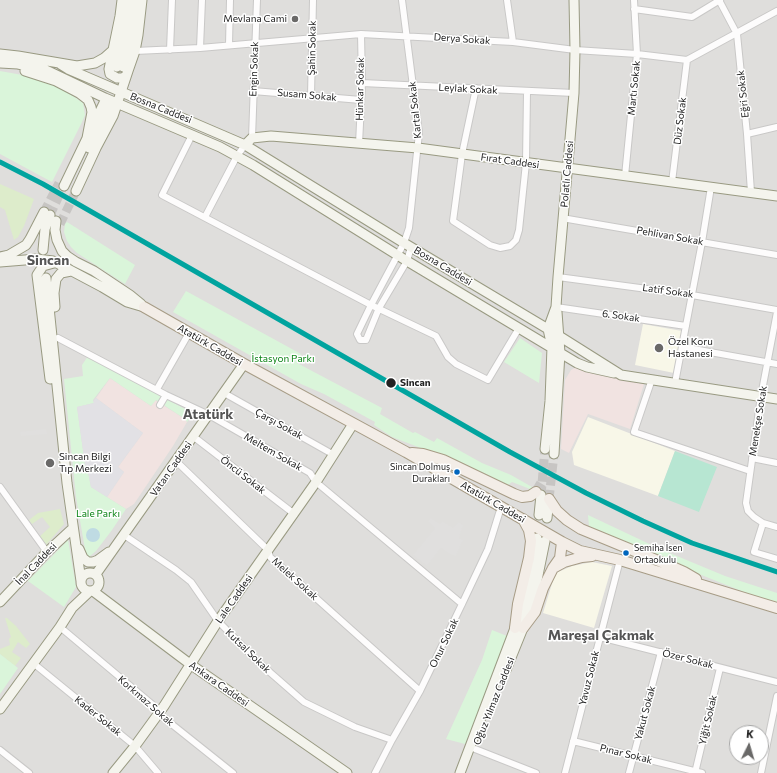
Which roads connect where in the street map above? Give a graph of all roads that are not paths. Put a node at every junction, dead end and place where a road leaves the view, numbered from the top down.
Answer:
1 (122, 0) edge
2 (128, 0) edge
3 (136, 0) edge
4 (142, 0) edge
5 (172, 0) edge
6 (202, 0) edge
7 (230, 0) edge
8 (257, 0) edge
9 (313, 0) edge
10 (402, 0) edge
11 (508, 0) edge
12 (574, 0) edge
13 (634, 0) edge
14 (720, 0) edge
15 (634, 9) junction
16 (777, 11) edge
17 (361, 34) junction
18 (737, 34) junction
19 (406, 36) junction
20 (313, 37) junction
21 (255, 42) junction
22 (513, 42) junction
23 (228, 45) junction
24 (200, 48) junction
25 (113, 50) junction
26 (170, 50) junction
27 (575, 50) junction
28 (135, 51) junction
29 (0, 54) edge
30 (637, 54) junction
31 (687, 60) junction
32 (0, 63) edge
33 (60, 64) junction
34 (119, 68) junction
35 (0, 69) edge
36 (362, 83) junction
37 (105, 85) junction
38 (413, 86) junction
39 (476, 88) junction
40 (253, 91) junction
41 (121, 92) junction
42 (527, 92) junction
43 (574, 94) junction
44 (311, 96) junction
45 (361, 100) junction
46 (108, 102) junction
47 (136, 111) junction
48 (113, 116) junction
49 (91, 119) junction
50 (777, 127) edge
51 (747, 134) junction
52 (192, 136) junction
53 (87, 138) junction
54 (249, 142) junction
55 (359, 144) junction
56 (418, 148) junction
57 (462, 154) junction
58 (237, 156) junction
59 (526, 163) junction
60 (567, 168) junction
61 (625, 176) junction
62 (672, 182) junction
63 (67, 187) junction
64 (710, 187) junction
65 (751, 192) junction
66 (777, 196) edge
67 (205, 217) junction
68 (52, 218) junction
69 (562, 218) junction
70 (702, 242) junction
71 (407, 245) junction
72 (42, 250) dead end
73 (397, 254) junction
74 (777, 255) edge
75 (0, 257) edge
76 (407, 261) junction
77 (0, 262) edge
78 (57, 263) junction
79 (0, 267) edge
80 (71, 271) junction
81 (41, 276) junction
82 (558, 277) junction
83 (692, 294) junction
84 (371, 305) junction
85 (144, 307) junction
86 (556, 307) junction
87 (379, 308) junction
88 (777, 311) edge
89 (686, 326) junction
90 (519, 328) junction
91 (548, 329) junction
92 (189, 333) junction
93 (558, 336) junction
94 (58, 338) junction
95 (552, 347) junction
96 (682, 347) junction
97 (560, 353) junction
98 (768, 362) junction
99 (577, 363) junction
100 (244, 364) junction
101 (777, 364) edge
102 (621, 375) junction
103 (559, 377) junction
104 (652, 379) junction
105 (675, 383) junction
106 (157, 389) junction
107 (224, 393) junction
108 (166, 395) junction
109 (761, 396) junction
110 (777, 399) edge
111 (59, 401) junction
112 (160, 405) dead end
113 (209, 415) junction
114 (353, 424) junction
115 (194, 437) junction
116 (545, 449) tunnel mouth
117 (406, 452) junction
118 (554, 454) tunnel mouth
119 (334, 455) junction
120 (752, 458) junction
121 (176, 461) junction
122 (777, 463) edge
123 (750, 471) junction
124 (316, 482) junction
125 (0, 487) edge
126 (542, 495) junction
127 (501, 507) junction
128 (293, 513) junction
129 (543, 517) dead end
130 (524, 520) junction
131 (763, 523) junction
132 (777, 527) edge
133 (73, 528) junction
134 (124, 535) junction
135 (541, 540) dead end
136 (75, 541) junction
137 (562, 542) junction
138 (113, 549) junction
139 (268, 550) junction
140 (47, 552) junction
141 (600, 556) junction
142 (777, 559) edge
143 (620, 560) junction
144 (553, 568) junction
145 (96, 574) junction
146 (81, 583) junction
147 (710, 588) junction
148 (92, 591) junction
149 (1, 599) edge
150 (462, 604) junction
151 (72, 608) junction
152 (777, 608) edge
153 (218, 621) junction
154 (60, 628) junction
155 (519, 628) junction
156 (600, 637) junction
157 (660, 652) junction
158 (33, 663) junction
159 (190, 664) junction
160 (720, 668) junction
161 (777, 682) edge
162 (420, 691) junction
163 (777, 696) edge
164 (0, 709) edge
165 (159, 714) junction
166 (392, 740) junction
167 (573, 741) junction
168 (135, 746) junction
169 (475, 749) junction
170 (0, 750) edge
171 (633, 756) junction
172 (29, 773) edge
173 (113, 773) edge
174 (158, 773) edge
175 (233, 773) edge
176 (347, 773) edge
177 (376, 773) edge
178 (460, 773) edge
179 (466, 773) edge
180 (536, 773) edge
181 (565, 773) edge
182 (629, 773) edge
183 (697, 773) edge
184 (761, 773) edge

1 - 25 main road
2 - 34 main road
3 - 34 main road
4 - 28 main road
5 - 26 street
6 - 24 street
7 - 23 street
8 - 21 street, Engin Sokak
9 - 20 street, Şahin Sokak
10 - 19 street, Kartal Sokak
11 - 22 street
12 - 27 main road, Polatlı Caddesi
13 - 15 street, Martı Sokak
14 - 15 street
14 - 18 street, Eğri Sokak
15 - 30 street, Martı Sokak
16 - 18 street
17 - 19 street, Derya Sokak
17 - 20 street, Derya Sokak
17 - 36 street, Hünkar Sokak
18 - 31 street
18 - 51 street, Eğri Sokak
19 - 22 street, Derya Sokak
19 - 38 street, Kartal Sokak
20 - 21 street, Derya Sokak
20 - 44 street, Şahin Sokak
21 - 23 street, Derya Sokak
21 - 40 street, Engin Sokak
22 - 27 street, Derya Sokak
23 - 24 street, Derya Sokak
24 - 26 street, Derya Sokak
25 - 33 main road
25 - 34 main road
26 - 28 street, Derya Sokak
27 - 30 street, Derya Sokak
27 - 43 main road, Polatlı Caddesi
28 - 34 main road
29 - 33 main road
30 - 31 street, Derya Sokak
30 - 61 street, Martı Sokak
31 - 62 street, Düz Sokak
32 - 46 main road, Bosna Caddesi
33 - 37 main road, Bosna Caddesi
34 - 37 main road
34 - 41 main road
35 - 49 main road
36 - 38 street, Leylak Sokak
36 - 45 street, Hünkar Sokak
37 - 41 main road, Bosna Caddesi
37 - 46 main road
38 - 39 street, Leylak Sokak
38 - 56 street, Kartal Sokak
39 - 42 street, Leylak Sokak
39 - 57 street
40 - 44 street, Susam Sokak
40 - 54 street, Engin Sokak
41 - 46 main road
41 - 54 main road, Bosna Caddesi
42 - 43 street, Leylak Sokak
42 - 59 street
43 - 60 main road, Polatlı Caddesi
44 - 45 street, Susam Sokak
45 - 55 street, Hünkar Sokak
46 - 47 main road, Bosna Caddesi
46 - 48 main road
46 - 49 main road
46 - 53 main road
46 - 63 main road
47 - 48 main road
47 - 52 main road, Bosna Caddesi
48 - 63 main road
49 - 53 main road
50 - 51 street
51 - 65 street, Eğri Sokak
52 - 58 main road, Bosna Caddesi
52 - 67 street
53 - 63 main road
54 - 55 main road, Fırat Caddesi
54 - 58 street
54 - 71 main road, Bosna Caddesi
55 - 56 main road, Fırat Caddesi
56 - 57 main road, Fırat Caddesi
56 - 71 street, Kartal Sokak
57 - 59 main road, Fırat Caddesi
57 - 59 street
58 - 67 street
58 - 73 main road, Bosna Caddesi
59 - 60 main road, Fırat Caddesi
60 - 61 main road, Fırat Caddesi
60 - 69 main road, Polatlı Caddesi
61 - 62 main road, Fırat Caddesi
62 - 64 main road, Fırat Caddesi
64 - 65 main road, Fırat Caddesi
64 - 70 street
65 - 66 main road, Fırat Caddesi
67 - 84 street
68 - 72 main road
68 - 75 main road
68 - 85 main road
69 - 70 street, Pehlivan Sokak
69 - 82 main road, Polatlı Caddesi
70 - 74 street, Pehlivan Sokak
70 - 83 street
71 - 73 street
71 - 76 street, Kartal Sokak
71 - 91 main road, Bosna Caddesi
73 - 76 main road, Bosna Caddesi
73 - 84 street
76 - 87 street, Kartal Sokak
76 - 90 main road, Bosna Caddesi
77 - 78 main road
78 - 80 main road
78 - 81 main road
79 - 81 main road
80 - 85 main road
80 - 94 main road
81 - 111 main road
82 - 83 street, Latif Sokak
82 - 86 main road, Polatlı Caddesi
83 - 88 street, Latif Sokak
83 - 89 street
84 - 87 street
84 - 87 street, Kartal Sokak
85 - 92 main road, Atatürk Caddesi
86 - 89 street, 6. Sokak
86 - 91 main road, Polatlı Caddesi
86 - 93 main road
87 - 90 street
88 - 98 street, Menekşe Sokak
89 - 96 street
90 - 95 main road, Bosna Caddesi
91 - 93 main road, Bosna Caddesi
91 - 95 main road
92 - 100 main road, Atatürk Caddesi
92 - 106 street
93 - 97 main road
93 - 102 main road, Bosna Caddesi
94 - 106 street, Meltem Sokak
94 - 111 main road
95 - 97 main road, Bosna Caddesi
95 - 116 main road
96 - 98 street
96 - 105 street
97 - 99 main road, Bosna Caddesi
97 - 103 main road
98 - 101 street
98 - 109 street, Menekşe Sokak
99 - 102 main road, Bosna Caddesi
99 - 103 main road
100 - 107 main road, Vatan Caddesi
100 - 114 main road, Atatürk Caddesi
102 - 104 main road, Bosna Caddesi
103 - 118 main road
104 - 105 main road, Bosna Caddesi
104 - 123 street
105 - 109 main road, Bosna Caddesi
106 - 108 street, Meltem Sokak
107 - 113 main road, Vatan Caddesi
107 - 119 street, Çarşı Sokak
108 - 112 street
108 - 113 street, Meltem Sokak
109 - 110 main road, Bosna Caddesi
109 - 120 street, Menekşe Sokak
111 - 133 main road
113 - 115 main road, Vatan Caddesi
113 - 124 street, Meltem Sokak
114 - 117 main road, Atatürk Caddesi
114 - 119 main road, Lale Caddesi
115 - 121 main road, Vatan Caddesi
115 - 128 street, Öncü Sokak
117 - 126 main road
117 - 127 main road, Atatürk Caddesi
119 - 124 main road, Lale Caddesi
120 - 122 street
120 - 123 street, Menekşe Sokak
121 - 134 main road, Vatan Caddesi
121 - 139 street, Melek Sokak
123 - 131 street, Menekşe Sokak
124 - 128 main road, Lale Caddesi
124 - 150 street, Meltem Sokak
125 - 140 street
126 - 129 main road
126 - 147 main road
127 - 130 main road, Atatürk Caddesi
127 - 150 street, Onur Sokak
128 - 139 main road, Lale Caddesi
130 - 137 main road, Atatürk Caddesi
130 - 155 main road
131 - 132 street
131 - 142 street
133 - 136 main road
133 - 140 main road, İnal Caddesi
134 - 138 main road, Vatan Caddesi
134 - 153 street, Kutsal Sokak
135 - 155 main road
136 - 138 main road
136 - 146 main road
137 - 141 main road, Atatürk Caddesi
137 - 144 main road
138 - 145 main road, Vatan Caddesi
139 - 153 main road, Lale Caddesi
139 - 162 street, Melek Sokak
140 - 149 main road, İnal Caddesi
141 - 143 main road, Atatürk Caddesi
141 - 144 main road
143 - 147 main road, Atatürk Caddesi
143 - 156 street, Yavuz Sokak
144 - 155 main road
145 - 146 main road
145 - 148 main road
146 - 148 main road
146 - 151 main road
147 - 152 main road, Atatürk Caddesi
148 - 151 main road
148 - 159 main road, Ankara Caddesi
150 - 162 street, Onur Sokak
151 - 154 main road
153 - 159 main road, Lale Caddesi
153 - 166 street, Kutsal Sokak
154 - 158 main road
154 - 165 street, Korkmaz Sokak
155 - 169 main road, Oğuz Yılmaz Caddesi
155 - 178 main road, Oğuz Yılmaz Caddesi
156 - 157 street, Özer Sokak
156 - 167 street, Yavuz Sokak
157 - 160 street, Özer Sokak
157 - 171 street, Yakut Sokak
158 - 164 main road
158 - 168 street, Kader Sokak
159 - 165 main road, Lale Caddesi
159 - 176 main road, Ankara Caddesi
160 - 161 street, Özer Sokak
160 - 183 street, Yiğit Sokak
162 - 166 street, Onur Sokak
163 - 184 street
165 - 168 main road, Lale Caddesi
165 - 175 street, Korkmaz Sokak
166 - 177 street, Onur Sokak
167 - 171 street, Pınar Sokak
167 - 181 street, Yavuz Sokak
168 - 173 main road, Lale Caddesi
168 - 174 street, Kader Sokak
169 - 179 main road, Oğuz Yılmaz Caddesi
169 - 180 street
170 - 172 street
171 - 182 street, Yakut Sokak
171 - 183 street, Pınar Sokak

